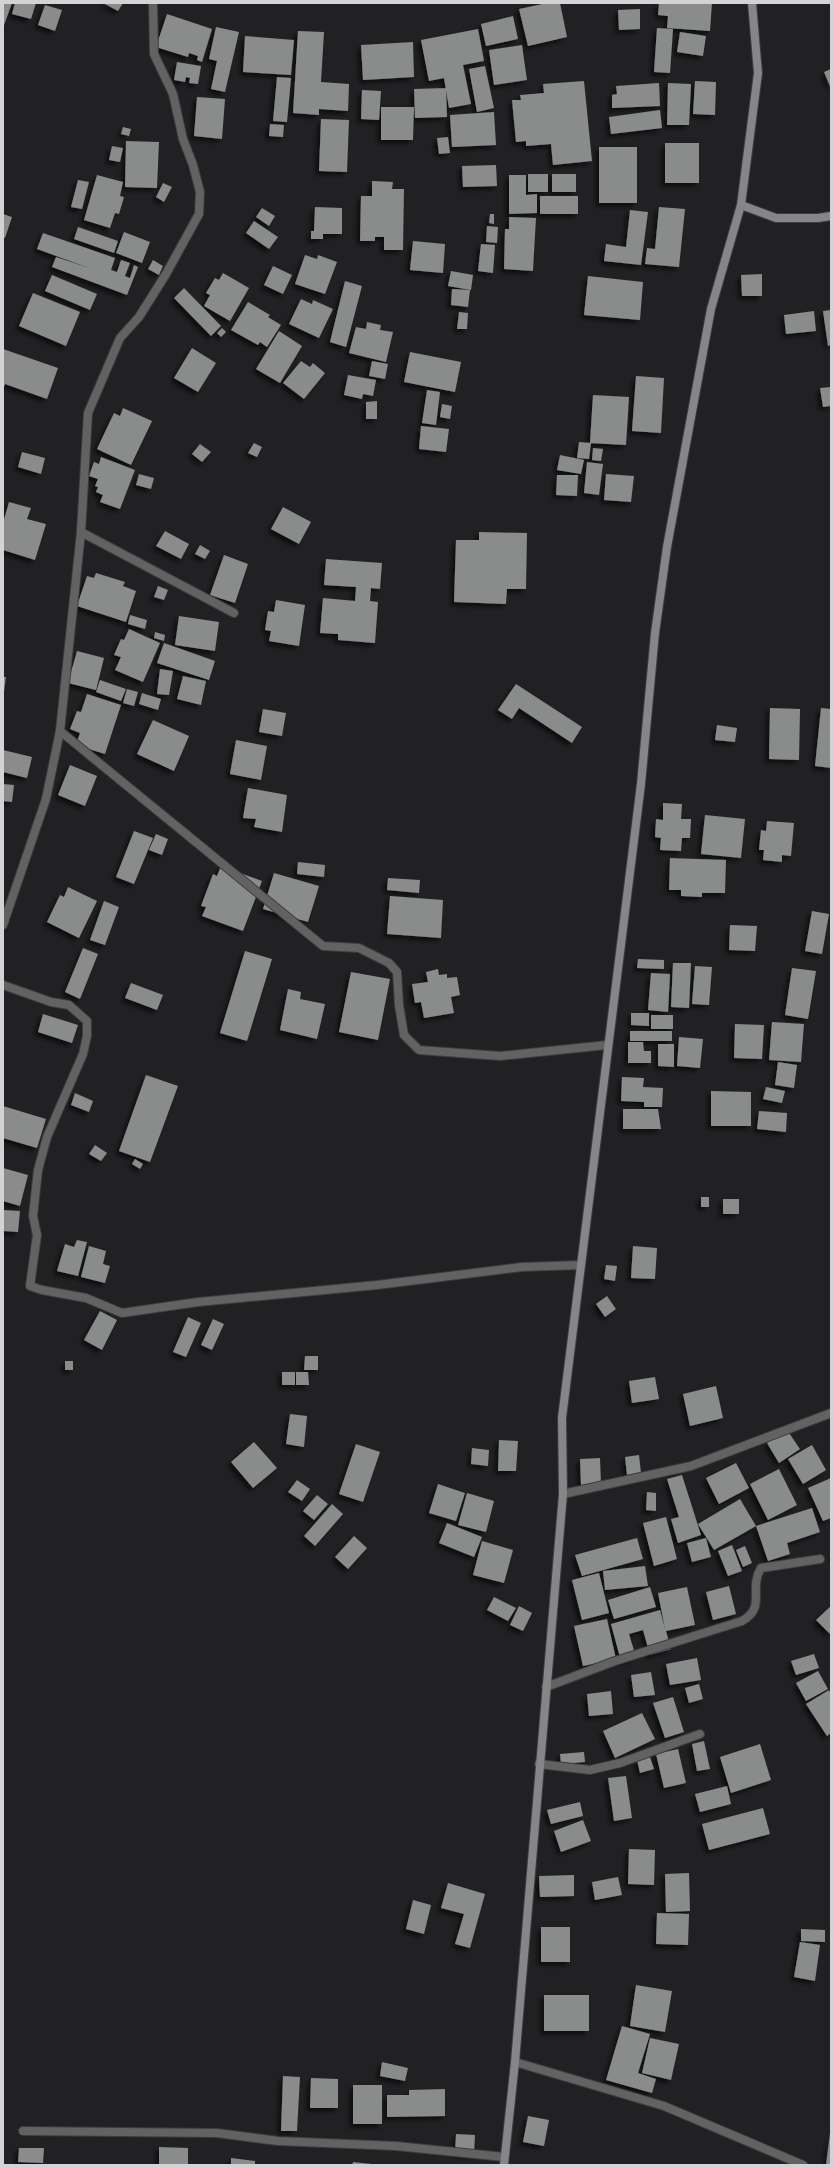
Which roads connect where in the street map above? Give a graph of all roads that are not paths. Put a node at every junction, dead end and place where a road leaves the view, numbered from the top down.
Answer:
1 (153, 3) edge
2 (752, 3) edge
3 (741, 205) junction
4 (831, 216) edge
5 (81, 532) junction
6 (234, 613) dead end
7 (60, 732) junction
8 (3, 925) edge
9 (3, 985) edge
10 (607, 1045) junction
11 (580, 1265) junction
12 (831, 1413) edge
13 (563, 1494) junction
14 (820, 1560) dead end
15 (546, 1687) junction
16 (700, 1734) dead end
17 (539, 1764) junction
18 (515, 2062) junction
19 (23, 2131) dead end
20 (504, 2161) edge
21 (803, 2165) edge

1 - 5 street
2 - 3 street
3 - 4 street
3 - 10 street
5 - 6 street
5 - 7 street
7 - 8 street
7 - 10 street
9 - 11 street
10 - 11 street
11 - 13 street
12 - 13 street
13 - 15 street
14 - 15 street
15 - 17 street
16 - 17 street
17 - 18 street
18 - 20 street
18 - 21 street
19 - 20 street

